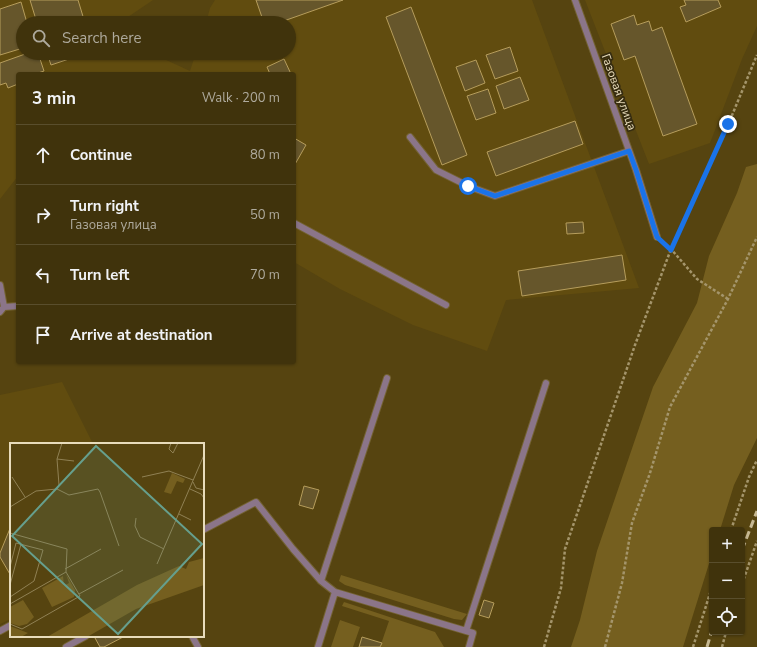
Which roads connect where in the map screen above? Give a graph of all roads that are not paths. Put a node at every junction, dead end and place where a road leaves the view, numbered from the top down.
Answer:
1 (575, 0) edge
2 (410, 137) dead end
3 (629, 151) junction
4 (296, 224) edge
5 (657, 237) road end
6 (0, 285) edge
7 (446, 305) dead end
8 (16, 306) edge
9 (2, 309) edge
10 (387, 378) dead end
11 (546, 383) dead end
12 (204, 529) edge
13 (321, 581) junction
14 (335, 592) junction
15 (10, 626) edge
16 (466, 630) junction
17 (0, 631) edge
18 (84, 637) edge
19 (193, 637) edge
20 (66, 647) edge
21 (198, 647) edge
22 (318, 647) edge
23 (469, 647) edge

1 - 3 lane, Газовая улица
2 - 3 lane
3 - 5 lane, Газовая улица
4 - 7 lane
6 - 9 lane
8 - 9 lane
10 - 13 lane
11 - 16 lane
12 - 13 lane
13 - 14 lane
14 - 16 lane
14 - 22 lane
15 - 17 lane
16 - 23 lane
18 - 20 lane
19 - 21 lane

